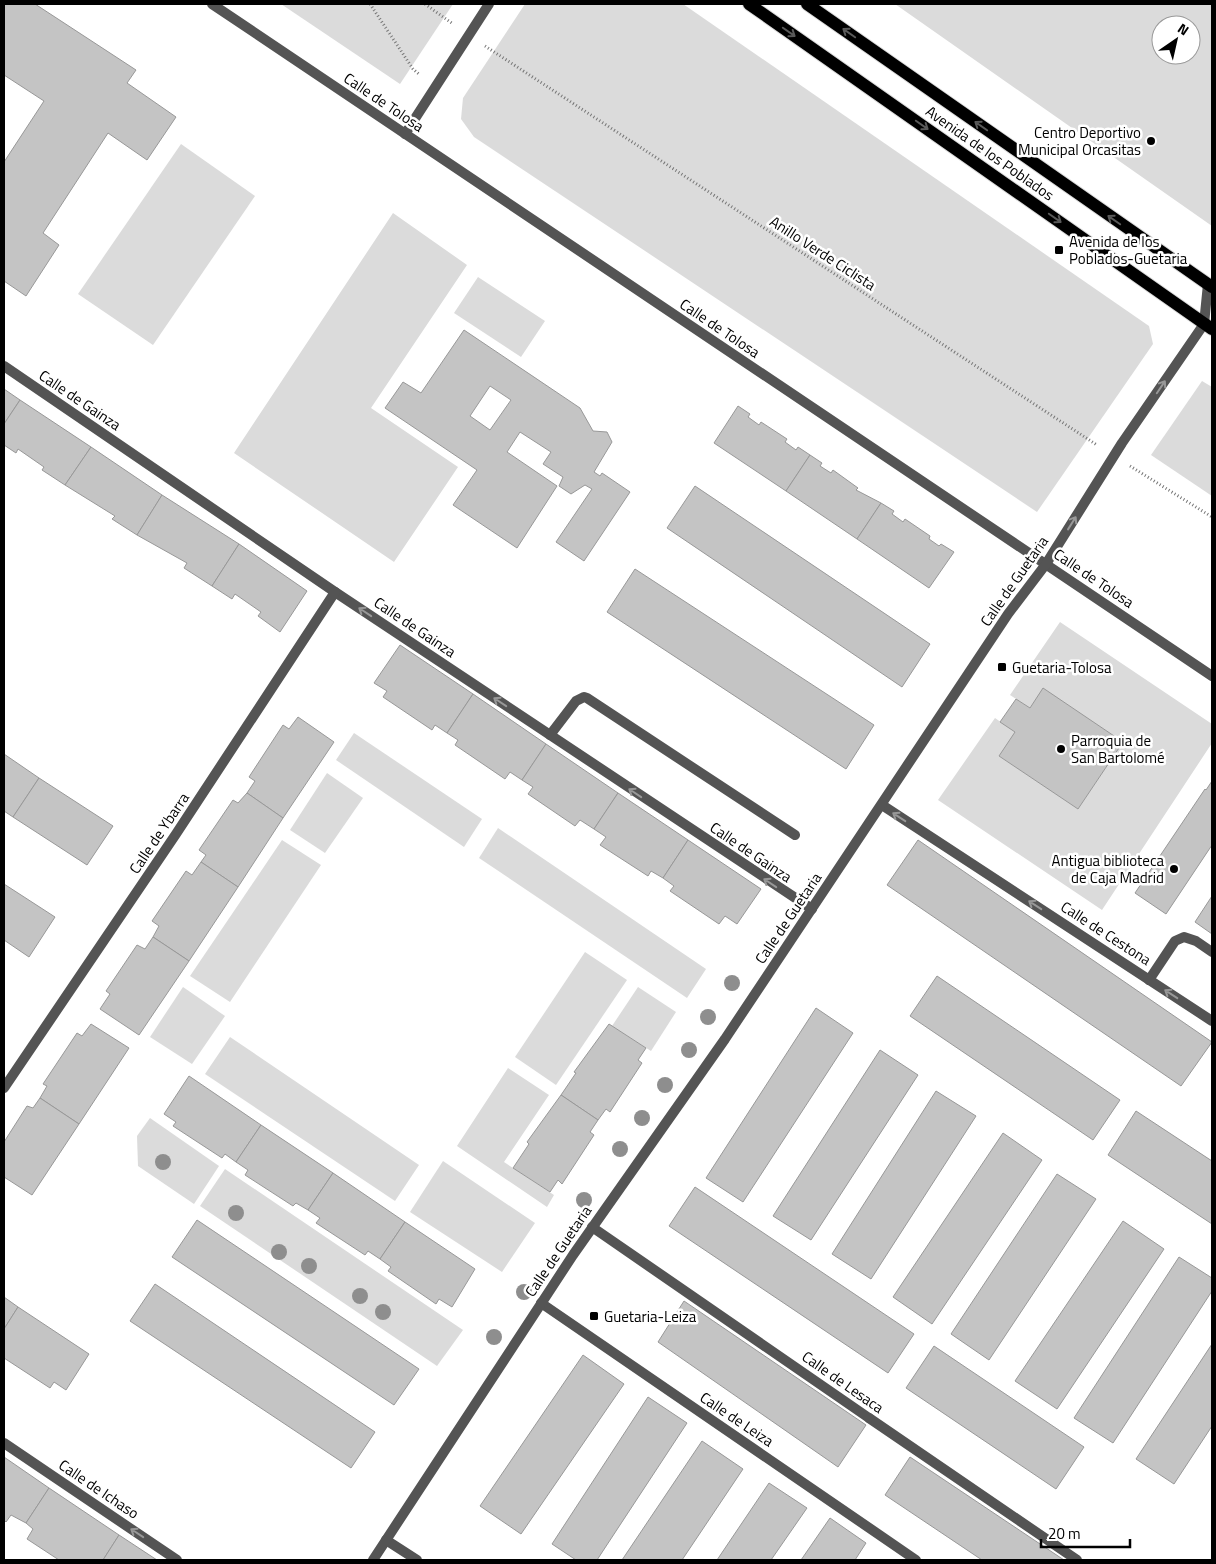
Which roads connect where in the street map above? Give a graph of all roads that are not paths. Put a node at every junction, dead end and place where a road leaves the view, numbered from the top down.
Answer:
1 (212, 4) edge
2 (490, 4) edge
3 (749, 4) edge
4 (808, 4) edge
5 (405, 134) junction
6 (1210, 286) edge
7 (1208, 326) edge
8 (4, 366) edge
9 (1046, 564) junction
10 (335, 592) junction
11 (1212, 676) edge
12 (550, 735) junction
13 (882, 805) junction
14 (795, 835) dead end
15 (812, 909) junction
16 (1212, 952) edge
17 (1149, 980) junction
18 (1212, 1021) edge
19 (4, 1088) edge
20 (592, 1227) junction
21 (541, 1304) junction
22 (4, 1443) edge
23 (386, 1540) junction
24 (177, 1560) edge
25 (373, 1560) edge
26 (417, 1560) edge
27 (916, 1560) edge
28 (1077, 1560) edge

1 - 5 street, Calle de Tolosa
2 - 5 street
3 -> 7 main road, Avenida de los Poblados
6 -> 4 main road, Avenida de los Poblados
5 - 9 street, Calle de Tolosa
6 - 7 street, Calle de Guetaria
9 -> 7 street, Calle de Guetaria
8 - 10 street, Calle de Gainza
9 - 11 street, Calle de Tolosa
9 - 13 street, Calle de Guetaria
12 -> 10 street, Calle de Gainza
10 - 19 street, Calle de Ybarra
12 - 14 street
15 -> 12 street, Calle de Gainza
13 - 15 street, Calle de Guetaria
17 -> 13 street, Calle de Cestona
15 - 20 street, Calle de Guetaria
16 - 17 street
18 -> 17 street, Calle de Cestona
20 - 21 street, Calle de Guetaria
20 - 28 street, Calle de Lesaca
21 - 23 street, Calle de Guetaria
21 - 27 street, Calle de Leiza
24 -> 22 street, Calle de Ichaso
23 - 25 street, Calle de Guetaria
23 - 26 street

